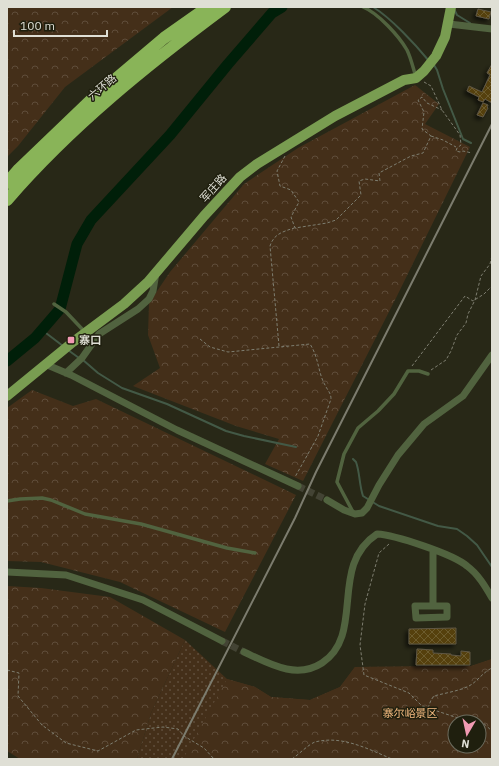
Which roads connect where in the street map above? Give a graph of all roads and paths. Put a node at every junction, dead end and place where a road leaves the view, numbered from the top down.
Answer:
1 (208, 7) edge
2 (225, 7) edge
3 (363, 7) edge
4 (451, 8) edge
5 (449, 24) junction
6 (492, 29) edge
7 (420, 75) junction
8 (442, 110) junction
9 (431, 136) junction
10 (284, 147) junction
11 (457, 148) junction
12 (472, 153) dead end
13 (7, 183) edge
14 (7, 200) edge
15 (295, 228) junction
16 (492, 256) edge
17 (157, 272) junction
18 (492, 286) edge
19 (475, 300) junction
20 (54, 304) dead end
21 (86, 334) junction
22 (200, 339) dead end
23 (279, 347) junction
24 (492, 355) edge
25 (45, 364) junction
26 (408, 371) junction
27 (66, 373) junction
28 (428, 374) joint
29 (7, 396) edge
30 (295, 485) joint
31 (327, 500) tunnel mouth
32 (7, 501) edge
33 (355, 514) junction
34 (396, 538) junction
35 (433, 550) junction
36 (254, 553) dead end
37 (7, 572) edge
38 (492, 598) edge
39 (433, 606) dead end
40 (222, 641) tunnel mouth
41 (244, 652) tunnel mouth
42 (492, 668) edge
43 (7, 670) edge
44 (428, 709) junction
45 (492, 731) edge
46 (214, 759) edge
47 (292, 759) edge
48 (392, 759) edge

1 - 13 highway, 六环路
2 - 14 highway, 六环路
3 - 7 lane
4 - 5 main road
5 - 6 street
5 - 7 main road
7 - 8 path
7 - 10 main road, 军庄路
8 - 9 path
8 - 11 path
9 - 11 path
9 - 15 path
10 - 15 path
10 - 17 main road, 军庄路
11 - 12 path
15 - 23 path
16 - 19 path
17 - 21 main road, 军庄路
17 - 27 street
18 - 19 path
19 - 26 path
19 - 28 path
20 - 21 lane
21 - 25 main road, 军庄路
22 - 23 path
23 - 30 path
24 - 33 street
25 - 27 street
25 - 29 main road, 军庄路
26 - 28 lane
26 - 33 lane
27 - 30 street
31 - 33 street
32 - 36 lane
34 - 35 street
34 - 41 street
34 - 44 path
35 - 38 street
35 - 39 street
37 - 40 street
42 - 44 path
43 - 46 path
44 - 45 path
47 - 48 path

